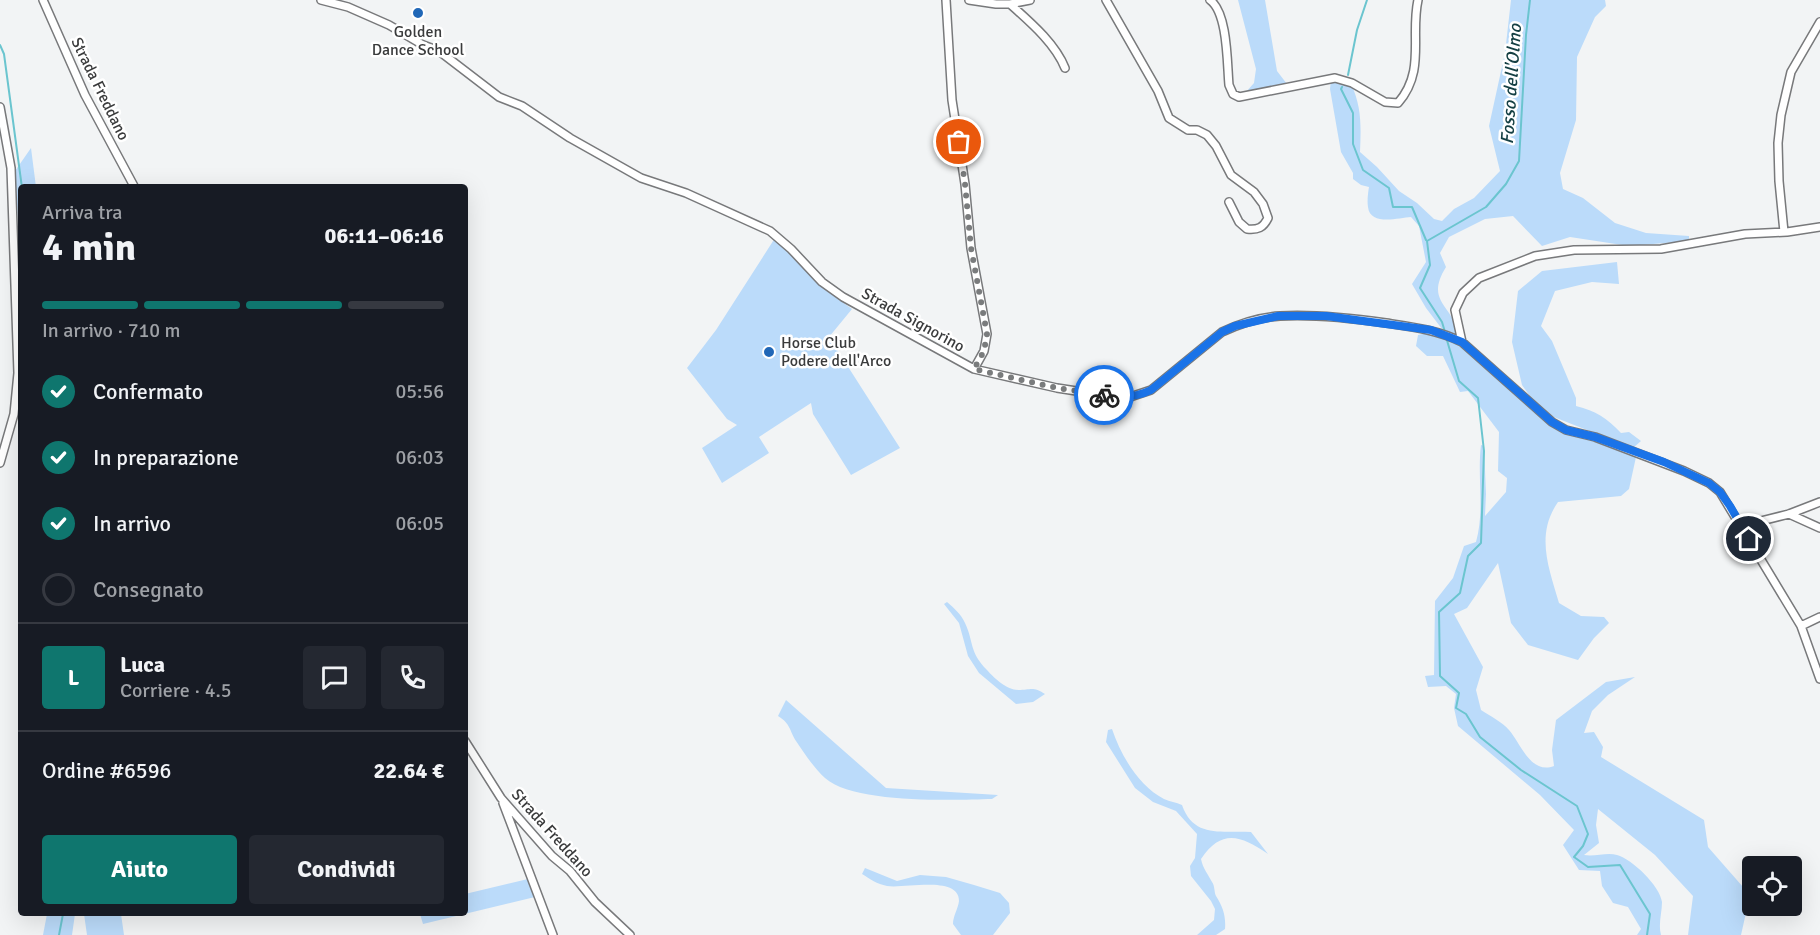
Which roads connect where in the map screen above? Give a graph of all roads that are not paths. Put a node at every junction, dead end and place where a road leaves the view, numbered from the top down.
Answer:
1 (44, 0) edge
2 (321, 0) edge
3 (946, 0) edge
4 (972, 0) edge
5 (1030, 0) edge
6 (1106, 0) edge
7 (1210, 0) edge
8 (1418, 0) edge
9 (1011, 4) junction
10 (1820, 22) edge
11 (1065, 68) dead end
12 (0, 107) edge
13 (133, 184) edge
14 (1229, 202) dead end
15 (1820, 227) edge
16 (1784, 232) junction
17 (1462, 342) junction
18 (974, 369) junction
19 (0, 463) edge
20 (1820, 502) edge
21 (1789, 514) junction
22 (1741, 526) junction
23 (1820, 528) edge
24 (1820, 617) edge
25 (1801, 626) junction
26 (1820, 679) edge
27 (468, 746) edge
28 (501, 798) junction
29 (553, 935) edge
30 (630, 935) edge

1 - 13 street, Strada Freddano
2 - 18 street, Strada Signorino
3 - 18 street
4 - 9 street
5 - 9 street
6 - 14 street
7 - 8 street
9 - 11 street
10 - 16 street
12 - 19 street
15 - 16 street
16 - 17 street
17 - 18 street, Strada Signorino
17 - 22 street, Strada Signorino
20 - 21 street
21 - 22 street
21 - 23 street
22 - 25 street, Strada Signorino
24 - 25 street
25 - 26 street, Strada Signorino
27 - 28 street, Strada Freddano
28 - 29 street
28 - 30 street, Strada Freddano

